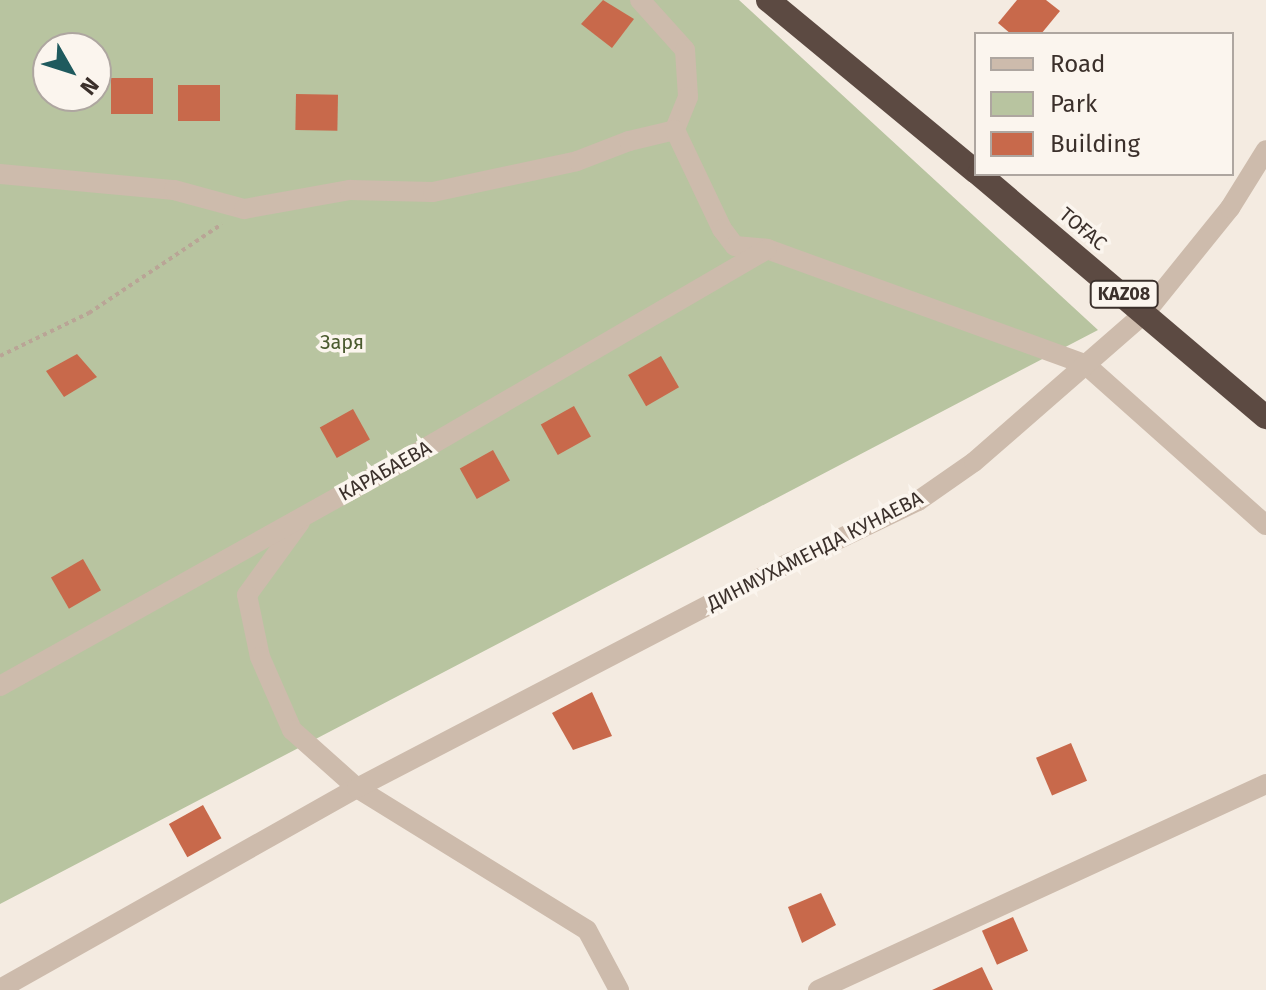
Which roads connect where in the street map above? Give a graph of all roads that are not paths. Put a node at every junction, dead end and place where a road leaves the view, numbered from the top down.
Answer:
1 (640, 0) edge
2 (768, 0) edge
3 (675, 130) junction
4 (1266, 150) edge
5 (974, 171) edge
6 (0, 174) edge
7 (981, 176) edge
8 (767, 249) junction
9 (1146, 312) junction
10 (1085, 364) junction
11 (1266, 417) edge
12 (305, 516) junction
13 (1266, 525) edge
14 (0, 686) edge
15 (1266, 784) edge
16 (357, 788) junction
17 (0, 989) edge
18 (619, 990) edge
19 (818, 990) edge

1 - 3 street
2 - 5 highway, ТОҒАС / KAZ08
3 - 6 street
3 - 8 street
4 - 9 street, ДИНМУХАМЕНДА КУНАЕВА
7 - 9 highway, ТОҒАС / KAZ08
8 - 10 street
8 - 12 street, КАРАБАЕВА
9 - 10 street, ДИНМУХАМЕНДА КУНАЕВА
9 - 11 highway, ТОҒАС / KAZ08
10 - 13 street
10 - 16 street, ДИНМУХАМЕНДА КУНАЕВА
12 - 14 street, КАРАБАЕВА
12 - 16 street
15 - 19 street
16 - 17 street, ДИНМУХАМЕНДА КУНАЕВА
16 - 18 street

